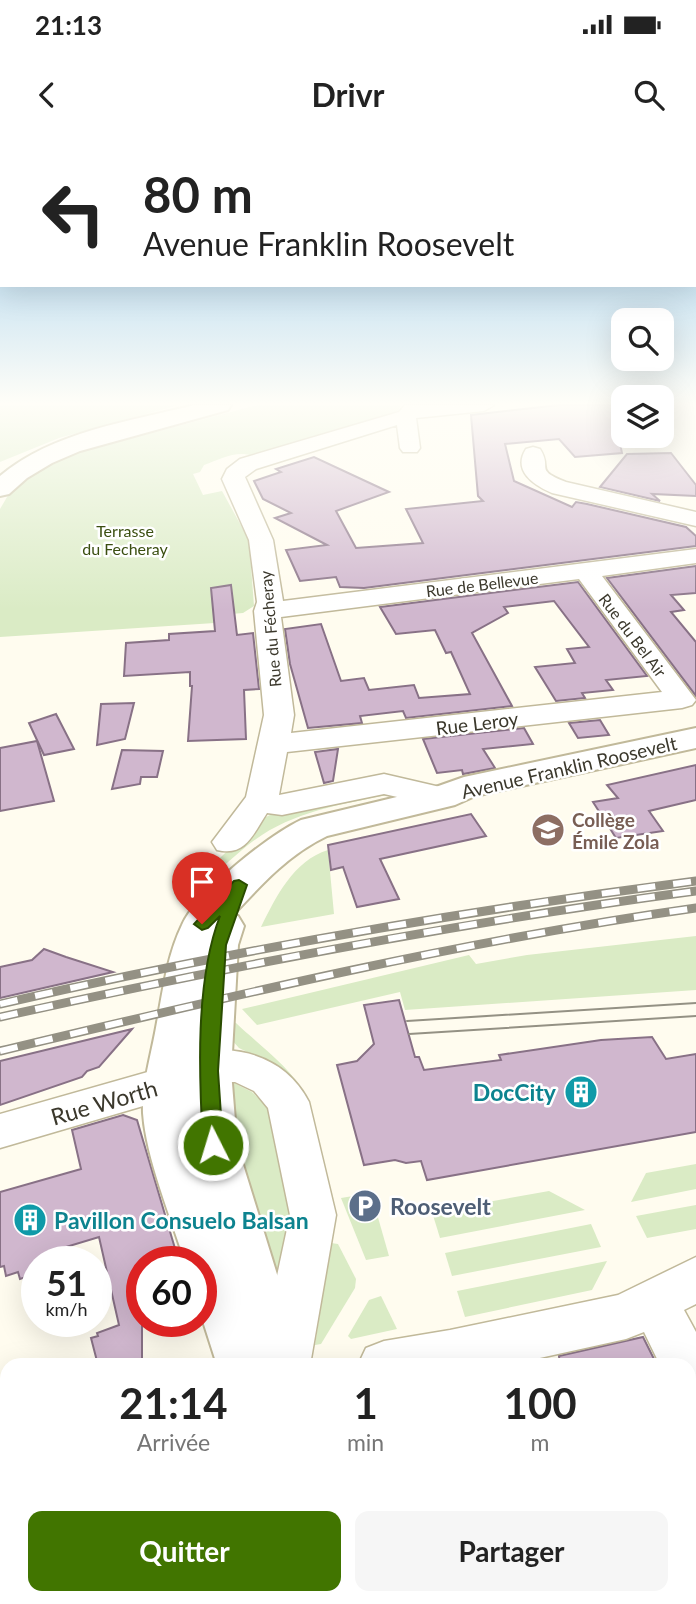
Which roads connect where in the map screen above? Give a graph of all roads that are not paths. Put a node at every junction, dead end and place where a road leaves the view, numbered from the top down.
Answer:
1 (19, 473) edge
2 (236, 473) edge
3 (536, 473) edge
4 (0, 489) edge
5 (696, 519) edge
6 (696, 555) edge
7 (585, 570) junction
8 (268, 611) junction
9 (682, 699) joint
10 (696, 738) edge
11 (272, 744) junction
12 (696, 751) edge
13 (442, 797) junction
14 (262, 798) junction
15 (229, 842) dead end
16 (189, 1077) junction
17 (0, 1131) edge
18 (675, 1290) edge
19 (239, 1344) edge
20 (258, 1358) edge
21 (274, 1358) edge
22 (285, 1358) edge
23 (426, 1358) edge
24 (684, 1358) edge

1 - 4 main road
2 - 8 street, Rue du Fécheray
3 - 5 street
6 - 7 street, Rue de Bellevue
7 - 8 street, Rue de Bellevue
7 - 9 street, Rue du Bel Air
8 - 11 street, Rue du Fécheray
9 - 11 street, Rue Leroy
10 - 13 main road, Avenue Franklin Roosevelt
11 - 14 street, Rue du Fécheray
12 - 13 main road, Avenue Franklin Roosevelt
13 - 14 street
13 - 16 main road, Avenue Franklin Roosevelt
14 - 15 street
16 - 17 street, Rue Worth
16 - 19 main road, Avenue Franklin Roosevelt
16 - 21 main road, Avenue Franklin Roosevelt
16 - 22 street
18 - 23 street
18 - 24 street
19 - 20 street

